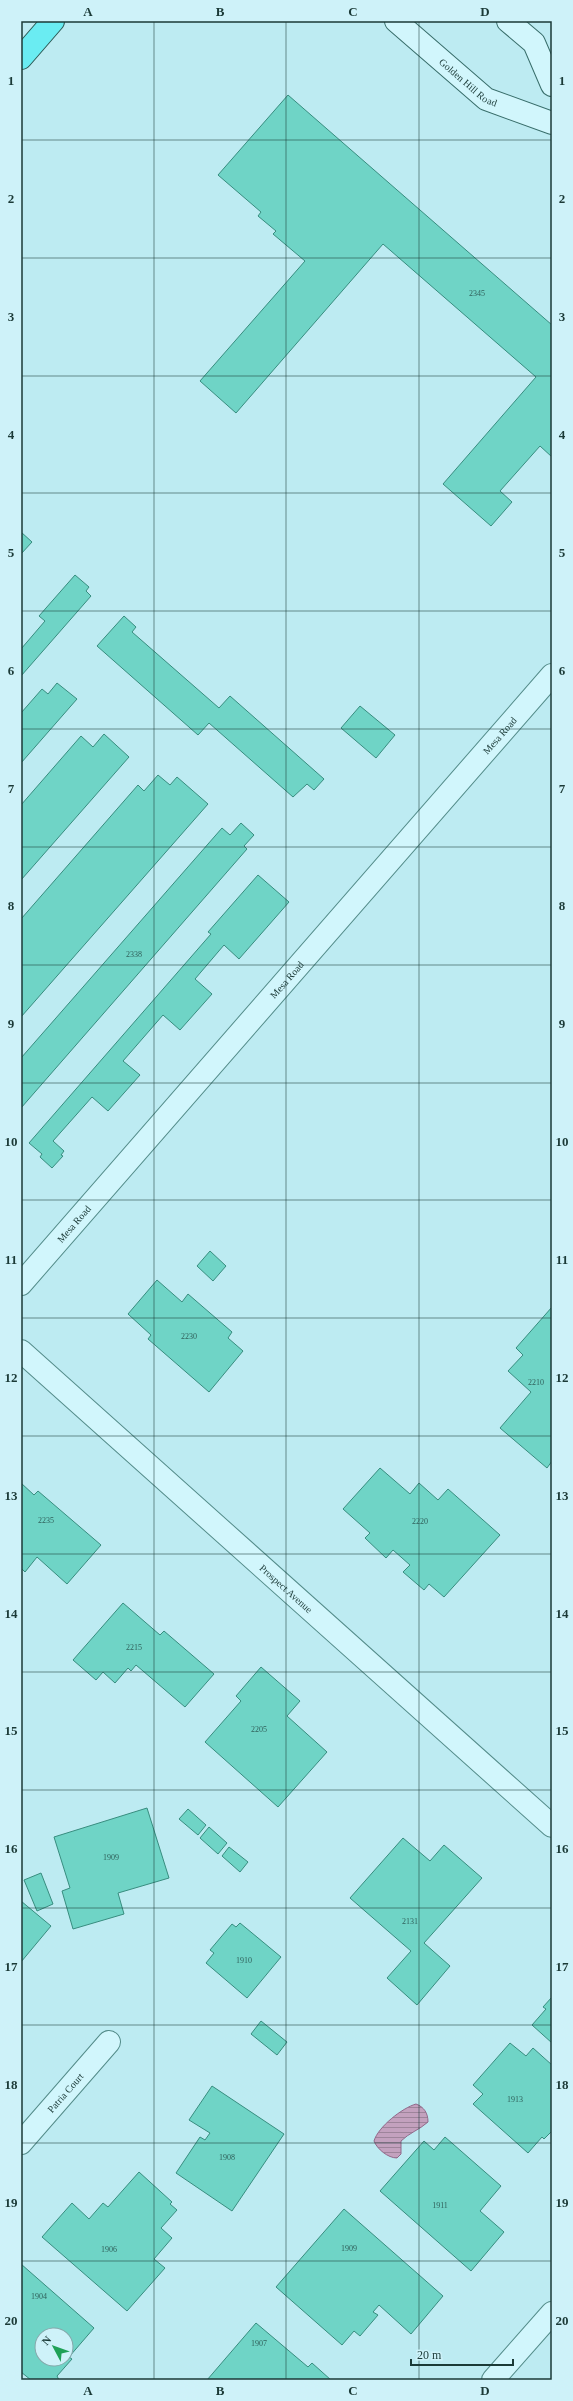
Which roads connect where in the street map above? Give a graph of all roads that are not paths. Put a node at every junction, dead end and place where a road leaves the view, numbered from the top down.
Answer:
1 (53, 21) edge
2 (396, 21) edge
3 (508, 21) edge
4 (21, 58) edge
5 (552, 85) edge
6 (552, 123) edge
7 (552, 675) edge
8 (21, 1284) edge
9 (21, 1351) edge
10 (552, 1826) edge
11 (109, 2042) dead end
12 (21, 2143) edge
13 (552, 2313) edge
14 (493, 2380) edge

1 - 4 highway
2 - 6 street, Golden Hill Road
3 - 5 street
7 - 8 street, Mesa Road
9 - 10 street, Prospect Avenue
11 - 12 street, Patria Court
13 - 14 street

